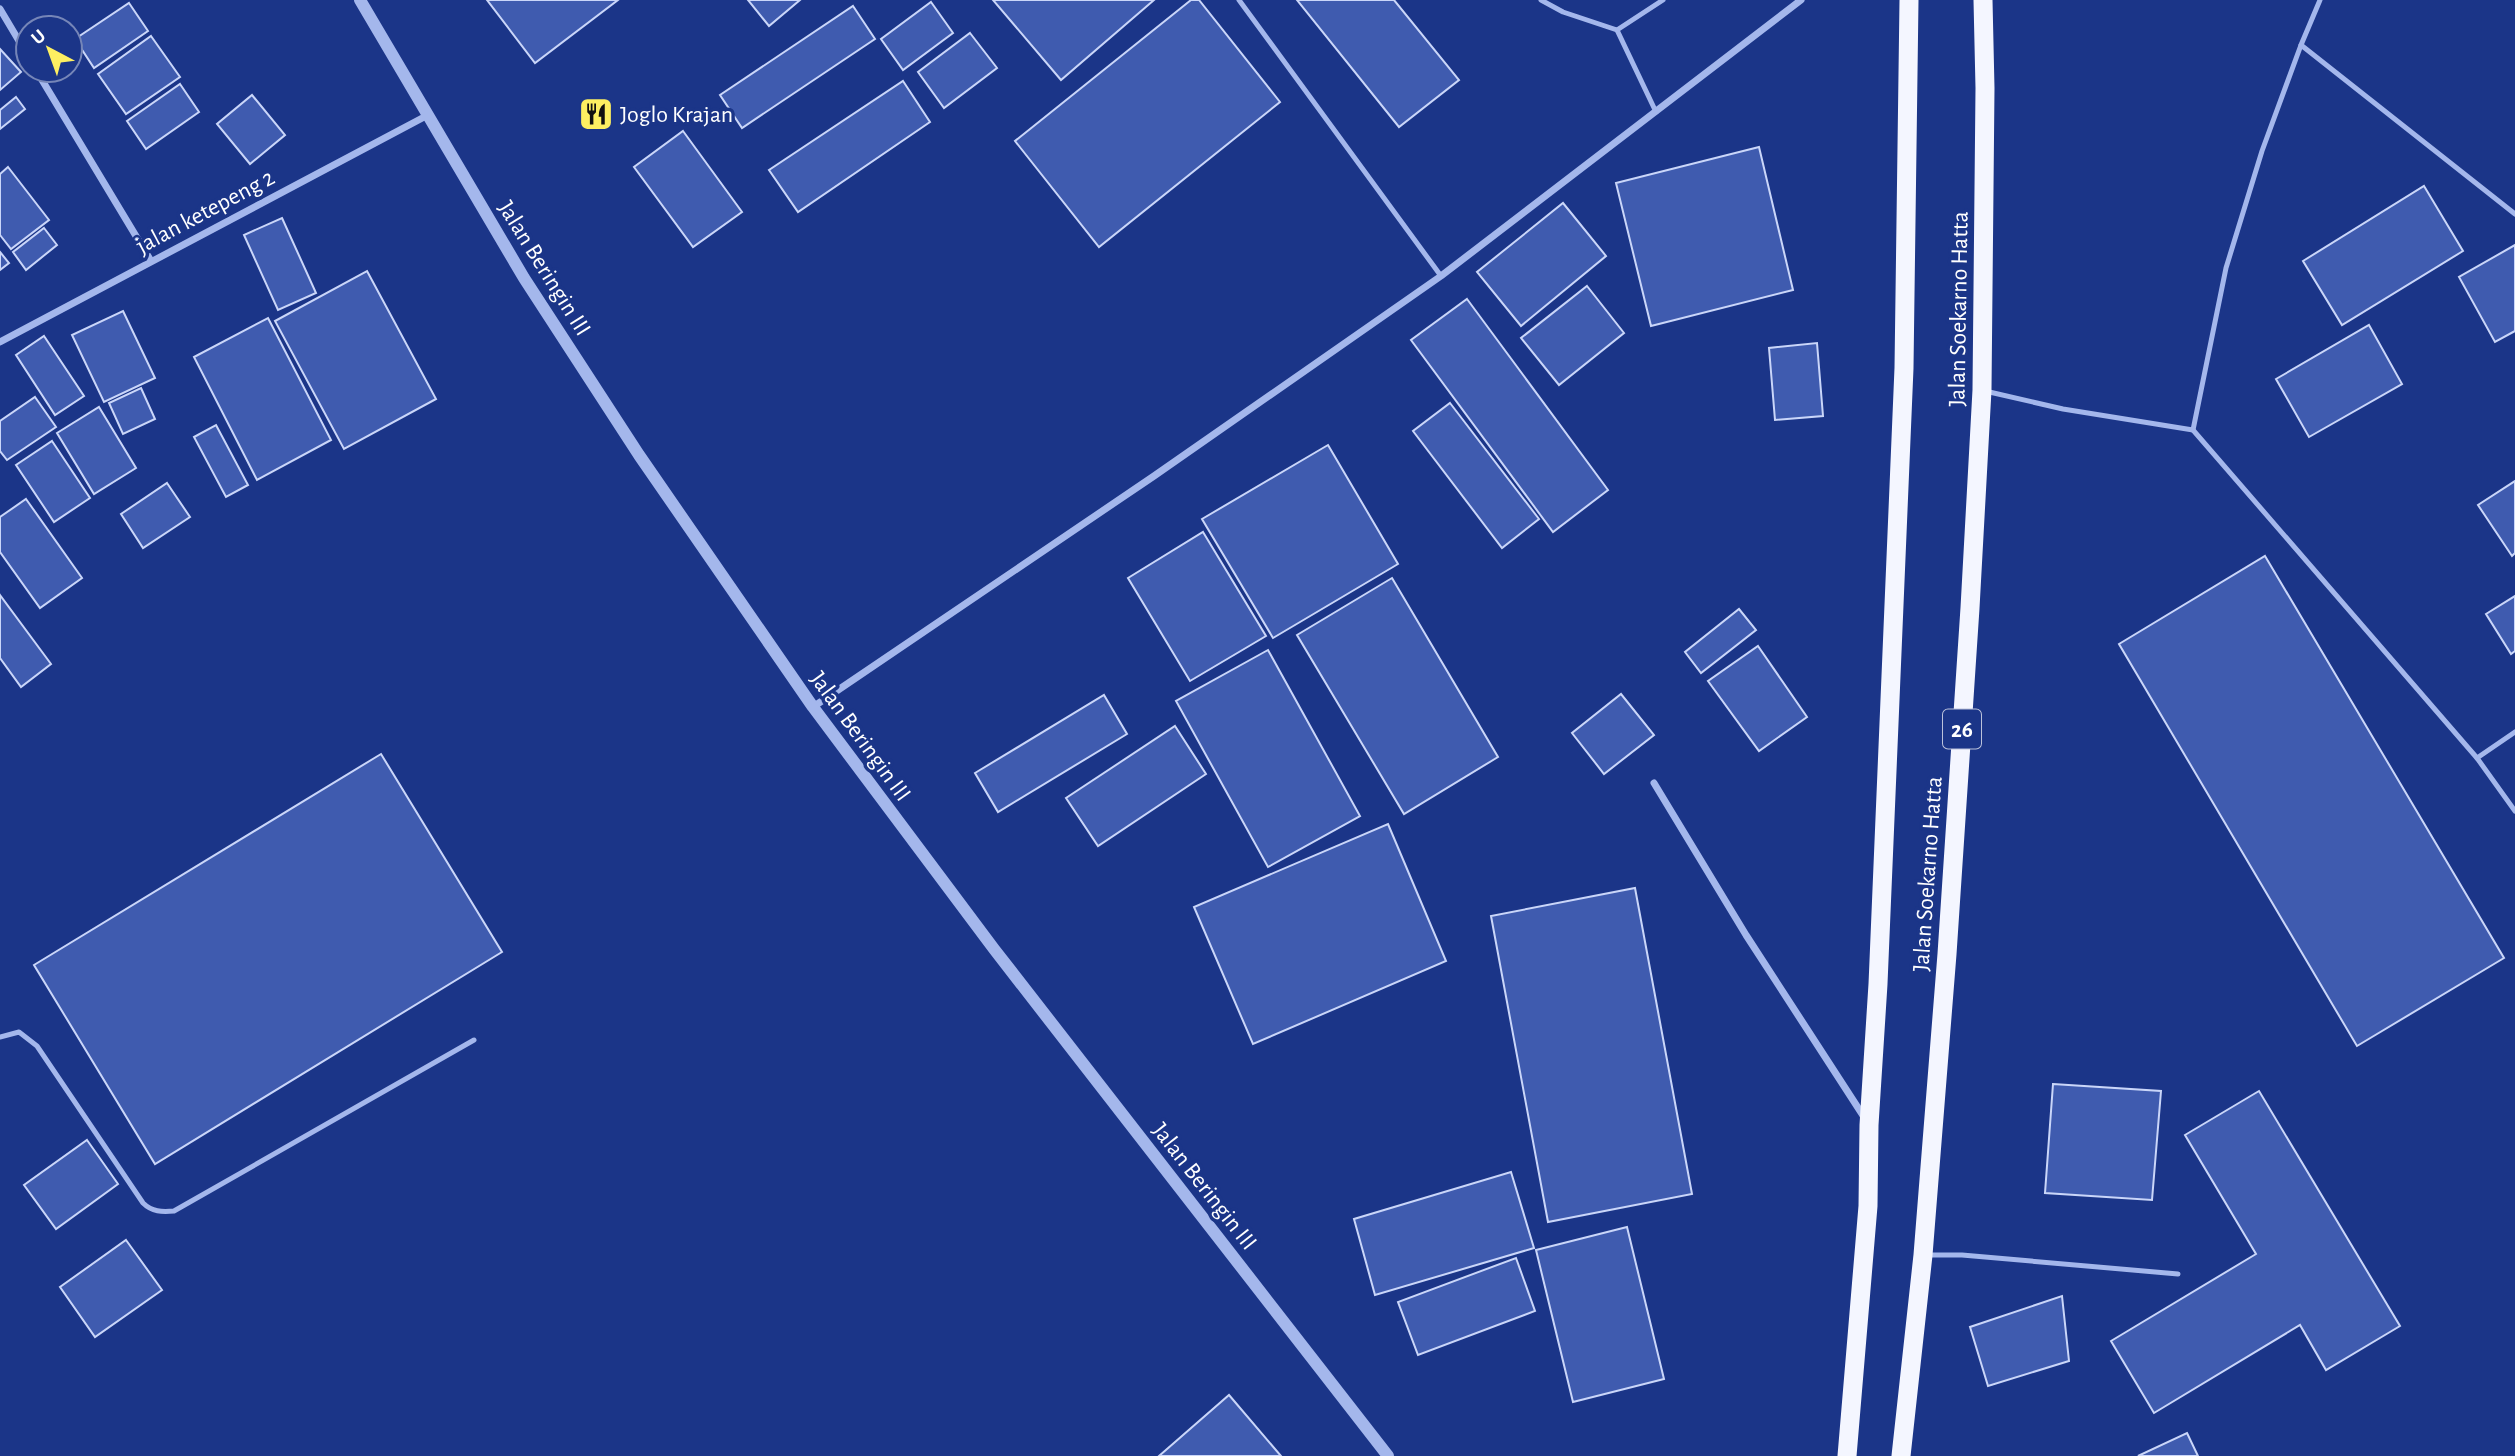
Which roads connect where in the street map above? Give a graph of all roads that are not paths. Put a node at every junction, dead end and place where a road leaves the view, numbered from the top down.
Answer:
1 (360, 0) edge
2 (1239, 0) edge
3 (1541, 0) edge
4 (1662, 0) edge
5 (1801, 0) edge
6 (1909, 0) edge
7 (1983, 0) edge
8 (2320, 0) edge
9 (0, 9) edge
10 (1617, 30) junction
11 (14, 32) edge
12 (2301, 45) junction
13 (44, 84) edge
14 (1656, 111) junction
15 (428, 115) junction
16 (2515, 214) edge
17 (151, 261) junction
18 (1441, 276) junction
19 (0, 342) edge
20 (1982, 390) junction
21 (2193, 430) junction
22 (813, 707) junction
23 (2515, 732) edge
24 (2477, 758) junction
25 (1654, 783) dead end
26 (2515, 811) edge
27 (0, 1037) edge
28 (474, 1040) dead end
29 (1869, 1125) junction
30 (1923, 1255) junction
31 (2178, 1274) dead end
32 (1388, 1456) edge
33 (1847, 1456) edge
34 (1901, 1456) edge

1 - 15 street, Jalan Beringin III
2 - 18 lane
3 - 10 lane
4 - 10 lane
5 - 14 street
6 - 29 highway, Jalan Soekarno Hatta
7 - 20 highway, Jalan Soekarno Hatta / 26
8 - 12 lane
9 - 11 street
10 - 14 lane
12 - 16 lane
12 - 21 lane
13 - 17 street
14 - 18 street
15 - 17 street, jalan ketepeng 2
15 - 22 street, Jalan Beringin III
17 - 19 street, jalan ketepeng 2
18 - 22 street
20 - 21 lane
20 - 30 highway, Jalan Soekarno Hatta / 26
21 - 24 lane
22 - 32 street, Jalan Beringin III
23 - 24 lane
24 - 26 lane
25 - 29 street
27 - 28 lane
29 - 33 highway, Jalan Soekarno Hatta
30 - 31 lane
30 - 34 highway, Jalan Soekarno Hatta / 26

